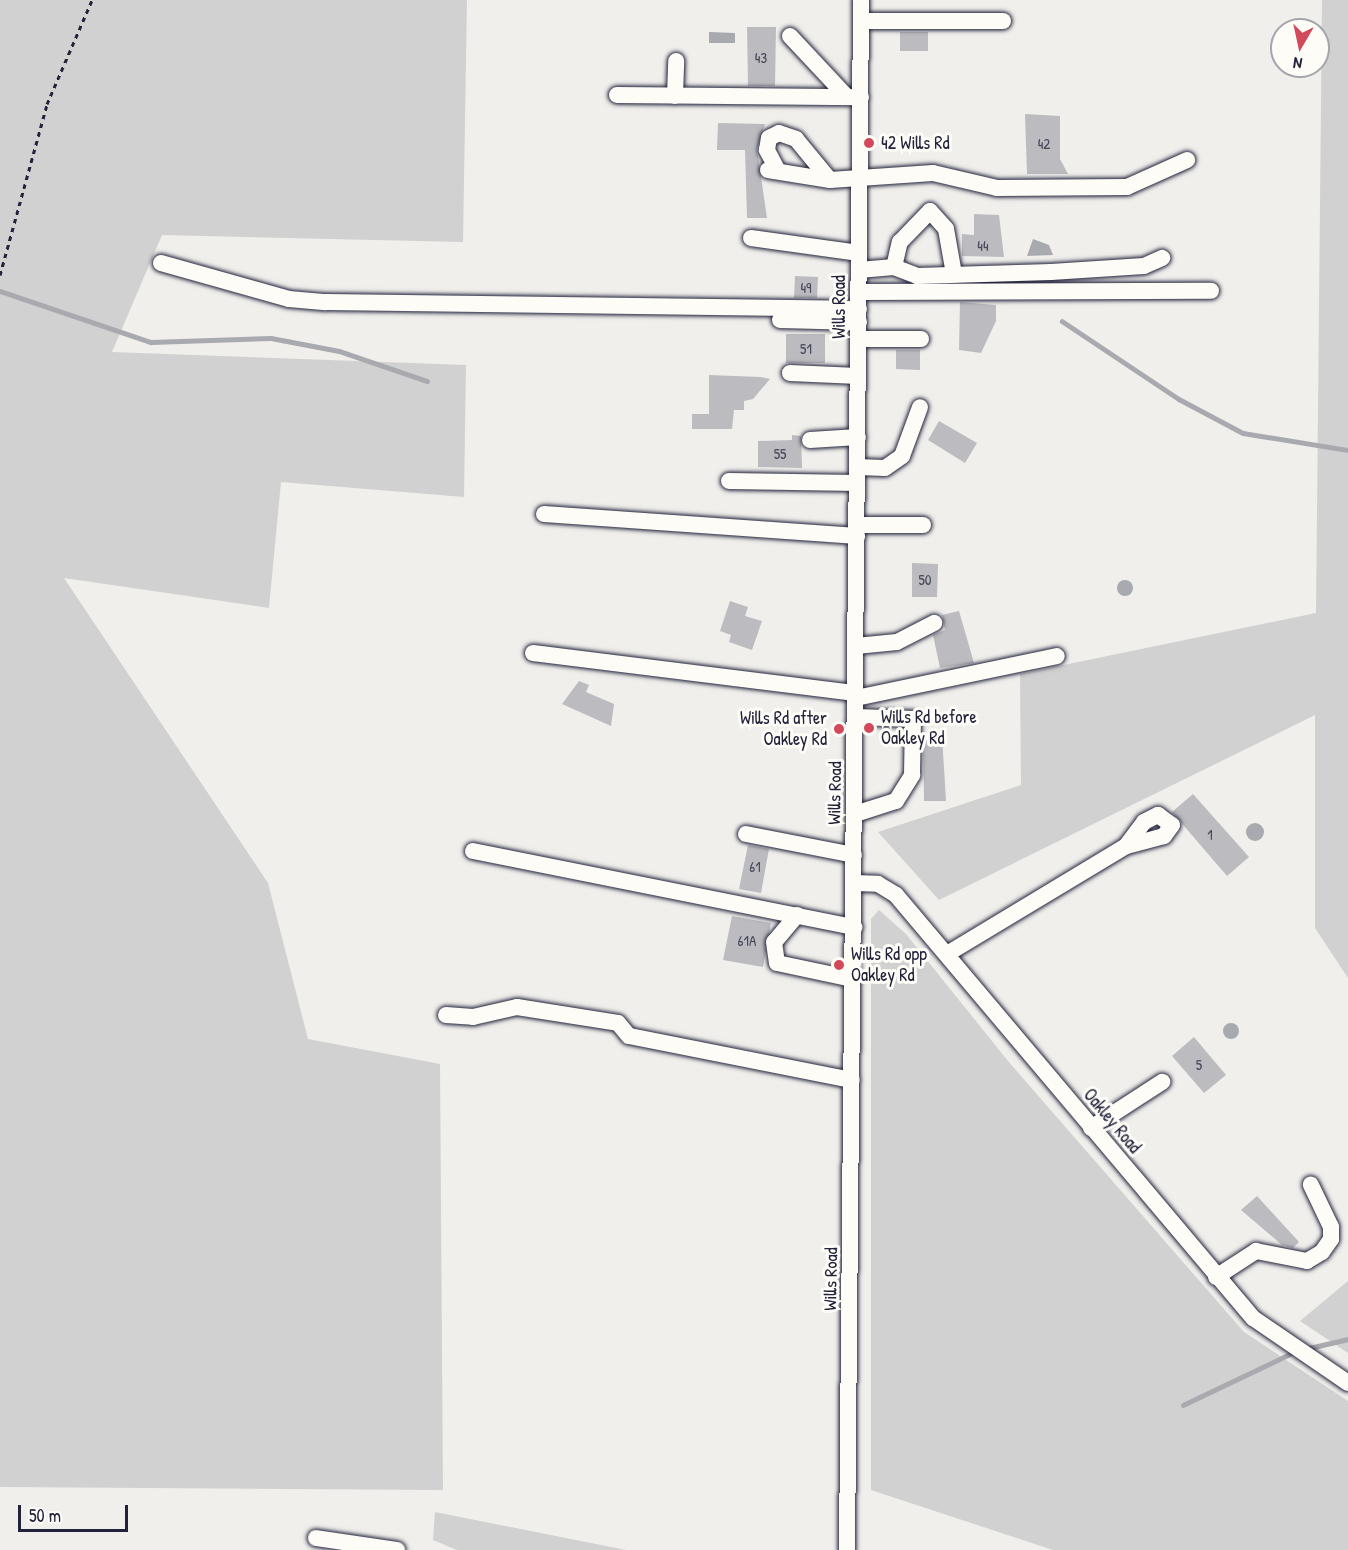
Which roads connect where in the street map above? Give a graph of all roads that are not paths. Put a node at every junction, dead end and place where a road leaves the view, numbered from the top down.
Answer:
1 (861, 0) edge
2 (861, 21) junction
3 (1004, 21) dead end
4 (790, 36) dead end
5 (676, 61) dead end
6 (617, 95) dead end
7 (675, 96) junction
8 (854, 97) junction
9 (1188, 159) dead end
10 (860, 179) junction
11 (830, 180) junction
12 (751, 238) dead end
13 (859, 253) junction
14 (1162, 258) dead end
15 (161, 263) dead end
16 (894, 267) junction
17 (859, 270) junction
18 (954, 274) junction
19 (1211, 291) dead end
20 (859, 316) junction
21 (780, 320) dead end
22 (921, 339) dead end
23 (790, 373) dead end
24 (858, 376) junction
25 (920, 408) dead end
26 (858, 438) junction
27 (810, 440) dead end
28 (857, 475) junction
29 (729, 481) dead end
30 (544, 514) dead end
31 (923, 525) dead end
32 (857, 530) junction
33 (934, 623) dead end
34 (856, 646) junction
35 (533, 653) dead end
36 (1057, 656) dead end
37 (856, 695) junction
38 (856, 717) junction
39 (855, 814) junction
40 (746, 834) dead end
41 (1126, 846) dead end
42 (473, 852) dead end
43 (854, 855) junction
44 (854, 883) junction
45 (797, 915) junction
46 (854, 927) junction
47 (947, 954) junction
48 (853, 979) junction
49 (446, 1015) dead end
50 (852, 1080) junction
51 (1162, 1082) dead end
52 (1092, 1128) junction
53 (1311, 1185) dead end
54 (1216, 1277) junction
55 (1348, 1383) edge
56 (316, 1538) dead end
57 (397, 1550) edge
58 (848, 1550) edge

1 - 2 street, Wills Road
2 - 3 street
2 - 8 street, Wills Road
4 - 8 street
5 - 7 street
6 - 7 street
7 - 8 street
8 - 10 street, Wills Road
9 - 10 street
10 - 11 street
10 - 13 street, Wills Road
11 - 11 street
12 - 13 street
13 - 17 street, Wills Road
14 - 18 street
15 - 20 street
16 - 17 street
16 - 18 street
16 - 18 street
17 - 20 street, Wills Road
19 - 20 street
20 - 21 street
20 - 22 street
20 - 24 street, Wills Road
23 - 24 street
24 - 26 street, Wills Road
25 - 28 street
26 - 27 street
26 - 28 street, Wills Road
28 - 29 street
28 - 32 street, Wills Road
30 - 32 street
31 - 32 street
32 - 34 street, Wills Road
33 - 34 street
34 - 37 street, Wills Road
35 - 37 street
36 - 37 street
37 - 38 street, Wills Road
38 - 39 street, Wills Road
38 - 39 street
39 - 43 street, Wills Road
40 - 43 street
41 - 47 street
42 - 45 street
43 - 44 street, Wills Road
44 - 46 street, Wills Road
44 - 47 street, Oakley Road
45 - 46 street
45 - 48 street
46 - 48 street, Wills Road
47 - 52 street, Oakley Road
48 - 50 street, Wills Road
49 - 50 street
50 - 58 street, Wills Road
51 - 52 street
52 - 54 street, Oakley Road
53 - 54 street
54 - 55 street, Oakley Road
56 - 57 street

